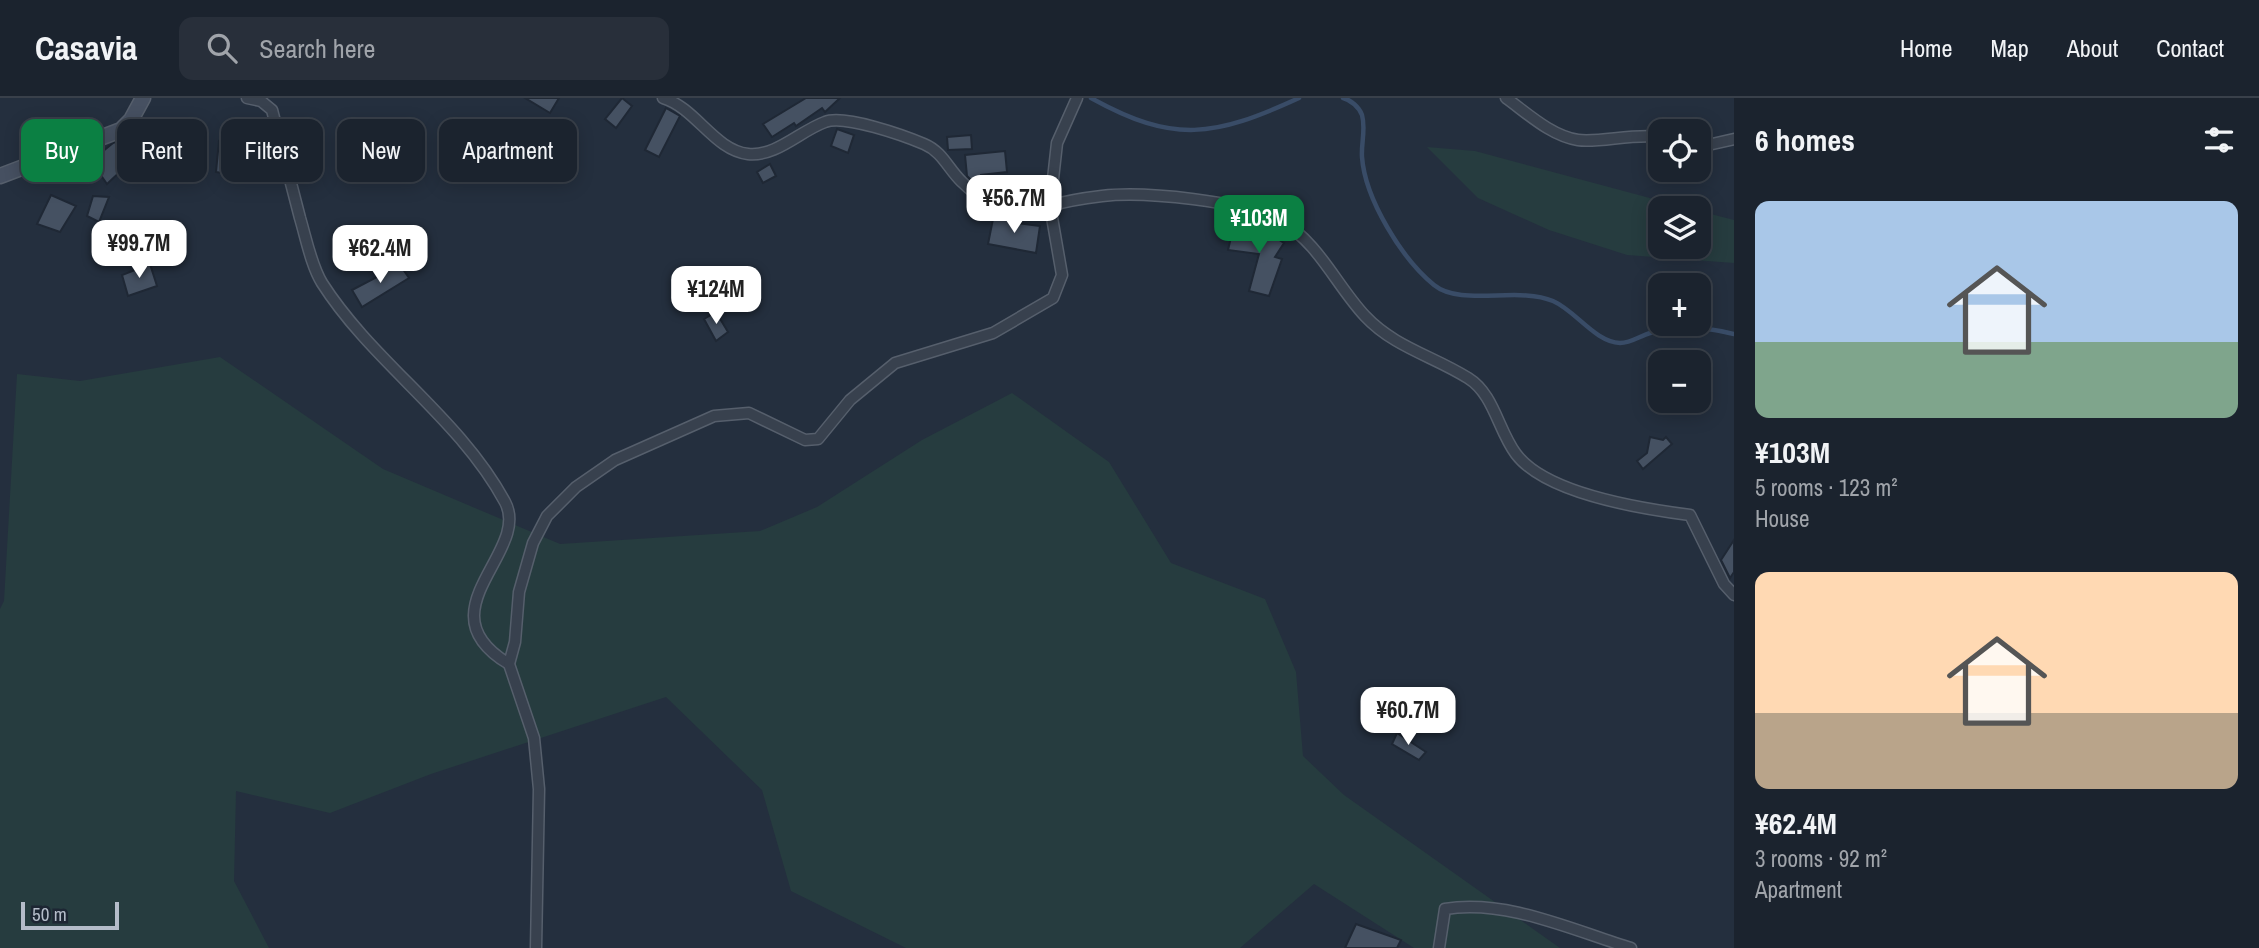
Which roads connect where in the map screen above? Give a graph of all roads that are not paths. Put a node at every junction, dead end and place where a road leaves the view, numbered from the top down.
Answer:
1 (143, 98) edge
2 (247, 98) edge
3 (663, 98) edge
4 (1077, 98) edge
5 (1506, 98) edge
6 (1648, 137) edge
7 (1734, 139) edge
8 (1711, 144) edge
9 (0, 176) edge
10 (1050, 206) junction
11 (1734, 595) edge
12 (509, 664) junction
13 (536, 948) edge
14 (1438, 948) edge
15 (1631, 948) edge

1 - 9 main road
2 - 12 street
3 - 10 street
4 - 10 street
5 - 6 street
7 - 8 street
10 - 11 street
10 - 12 street
12 - 13 street
14 - 15 street

